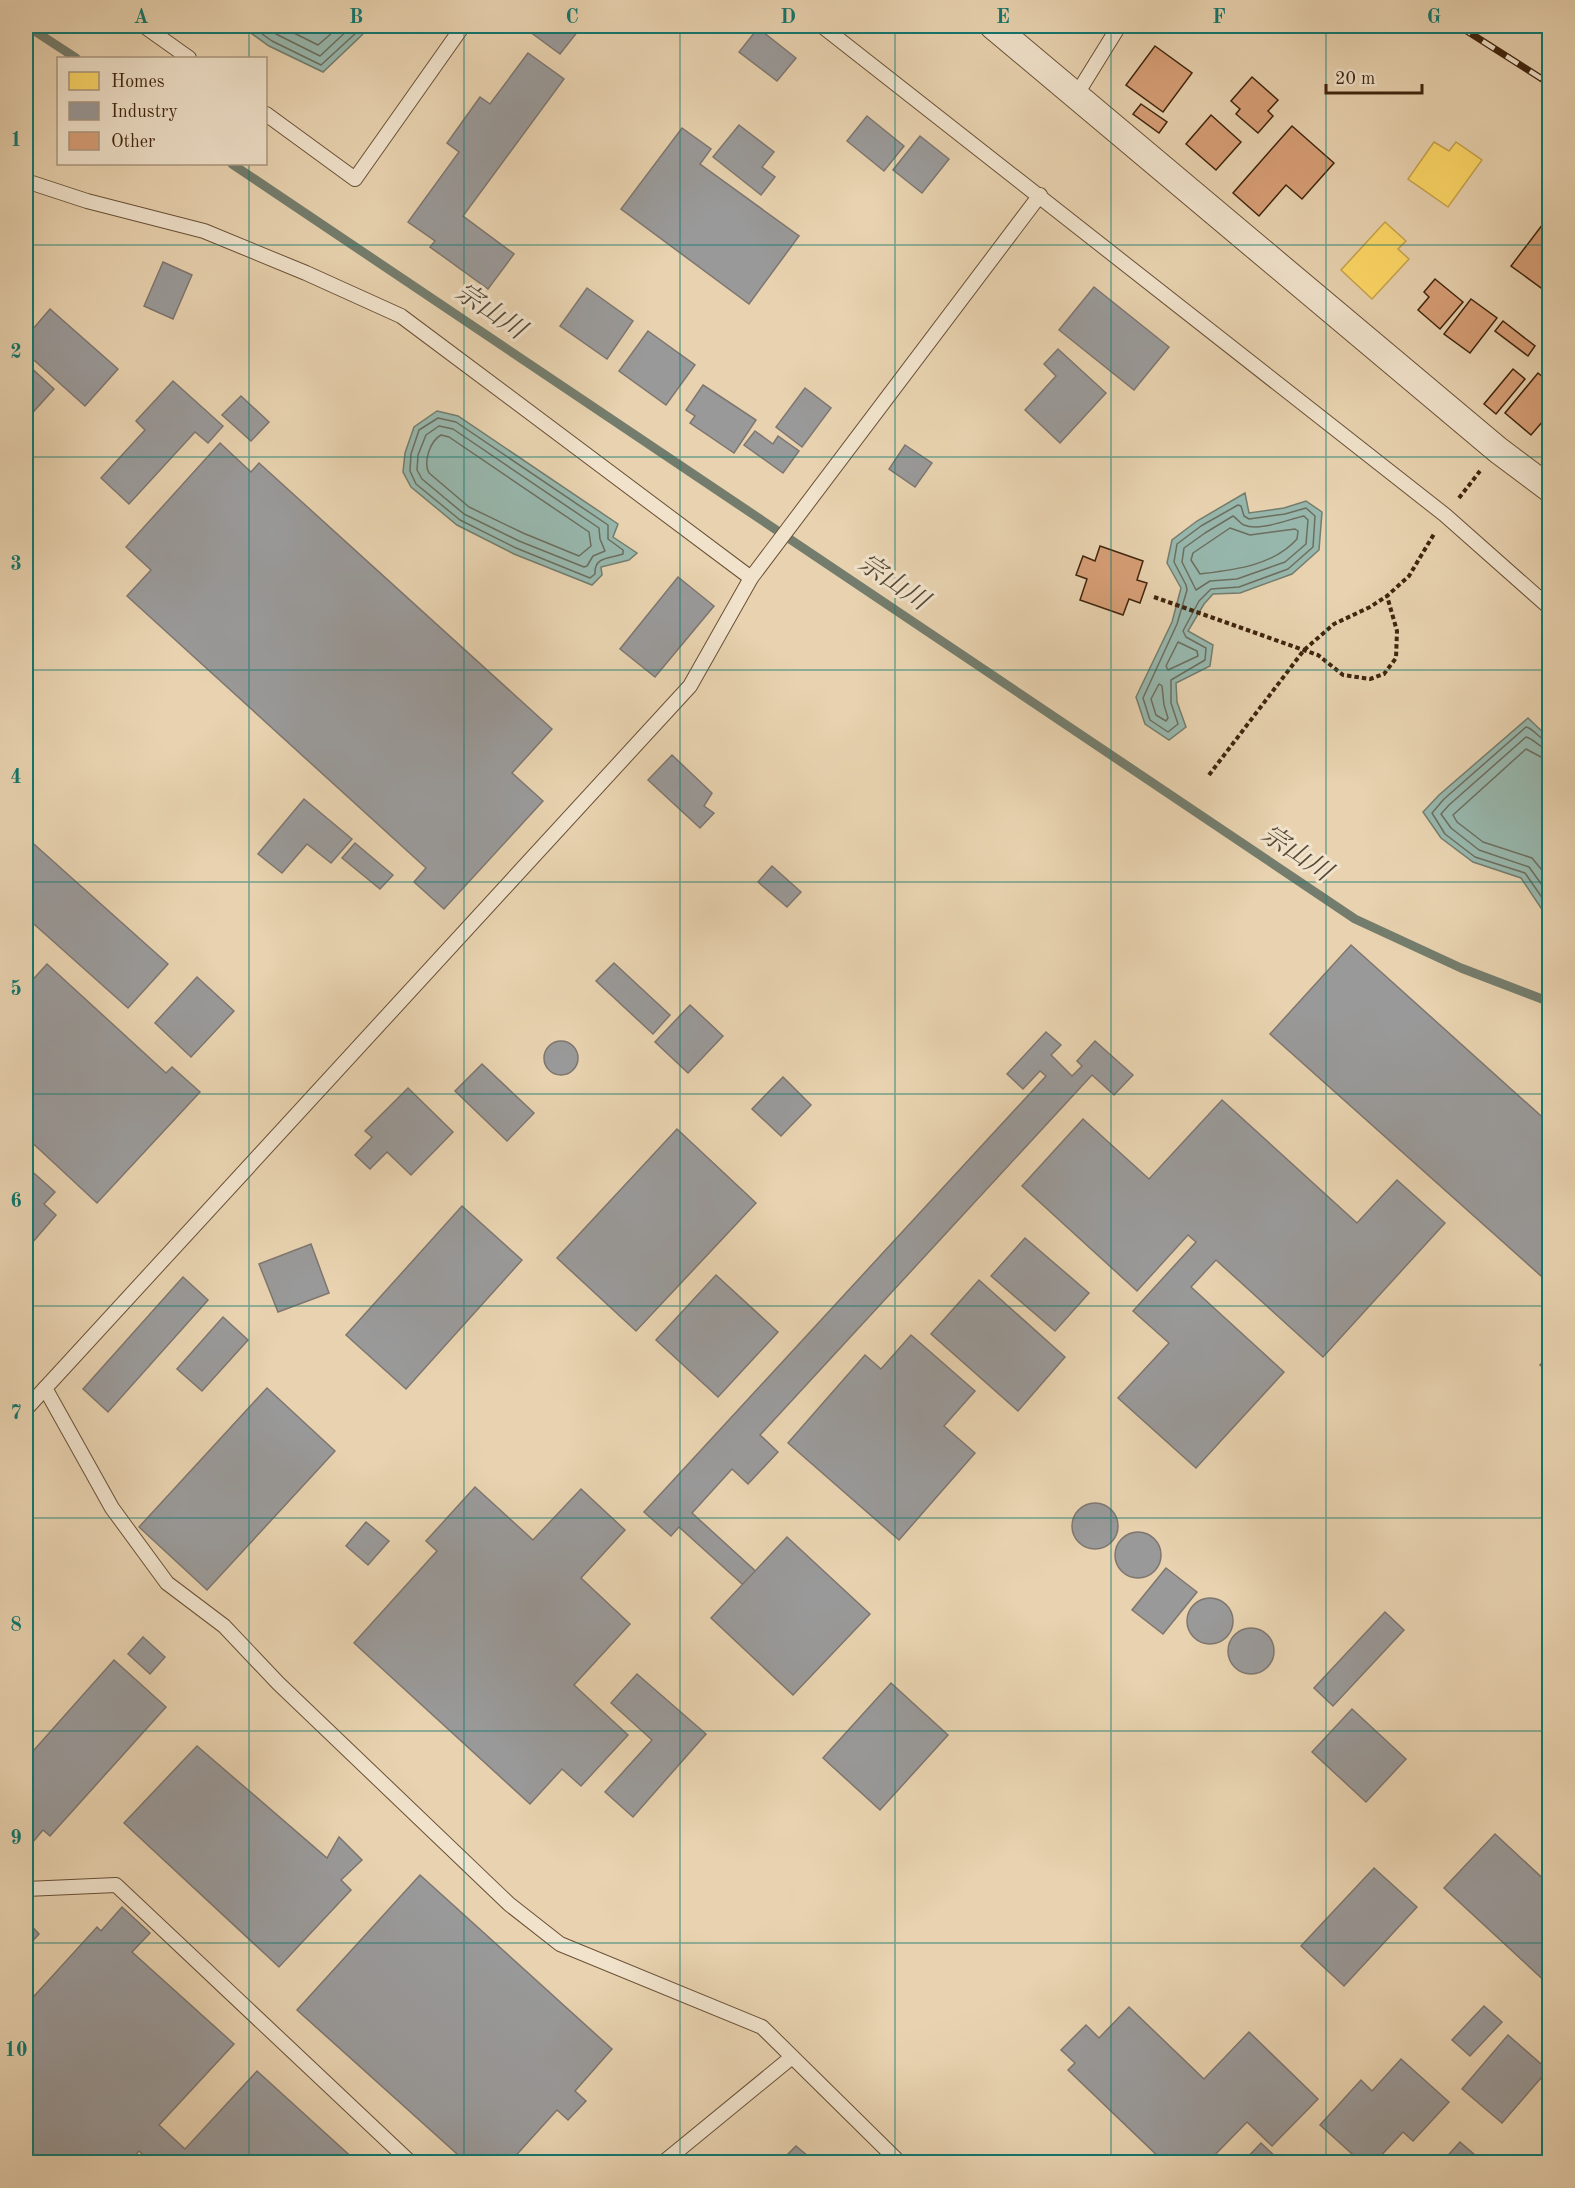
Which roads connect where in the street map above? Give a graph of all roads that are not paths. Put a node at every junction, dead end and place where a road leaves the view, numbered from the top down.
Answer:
1 (144, 26) edge
2 (463, 26) edge
3 (822, 26) edge
4 (993, 26) edge
5 (1119, 26) edge
6 (188, 57) edge
7 (1076, 97) junction
8 (267, 115) edge
9 (26, 181) edge
10 (1040, 195) junction
11 (1550, 489) edge
12 (751, 578) junction
13 (1550, 608) edge
14 (45, 1388) junction
15 (26, 1409) edge
16 (26, 1889) edge
17 (792, 2058) junction
18 (410, 2163) edge
19 (664, 2163) edge
20 (899, 2163) edge

1 - 6 lane
2 - 8 lane
3 - 10 lane
4 - 7 street
5 - 7 lane
7 - 11 street
9 - 12 lane
10 - 12 lane
10 - 13 lane
12 - 14 lane
14 - 15 lane
14 - 17 lane
16 - 18 lane
17 - 19 lane
17 - 20 lane

